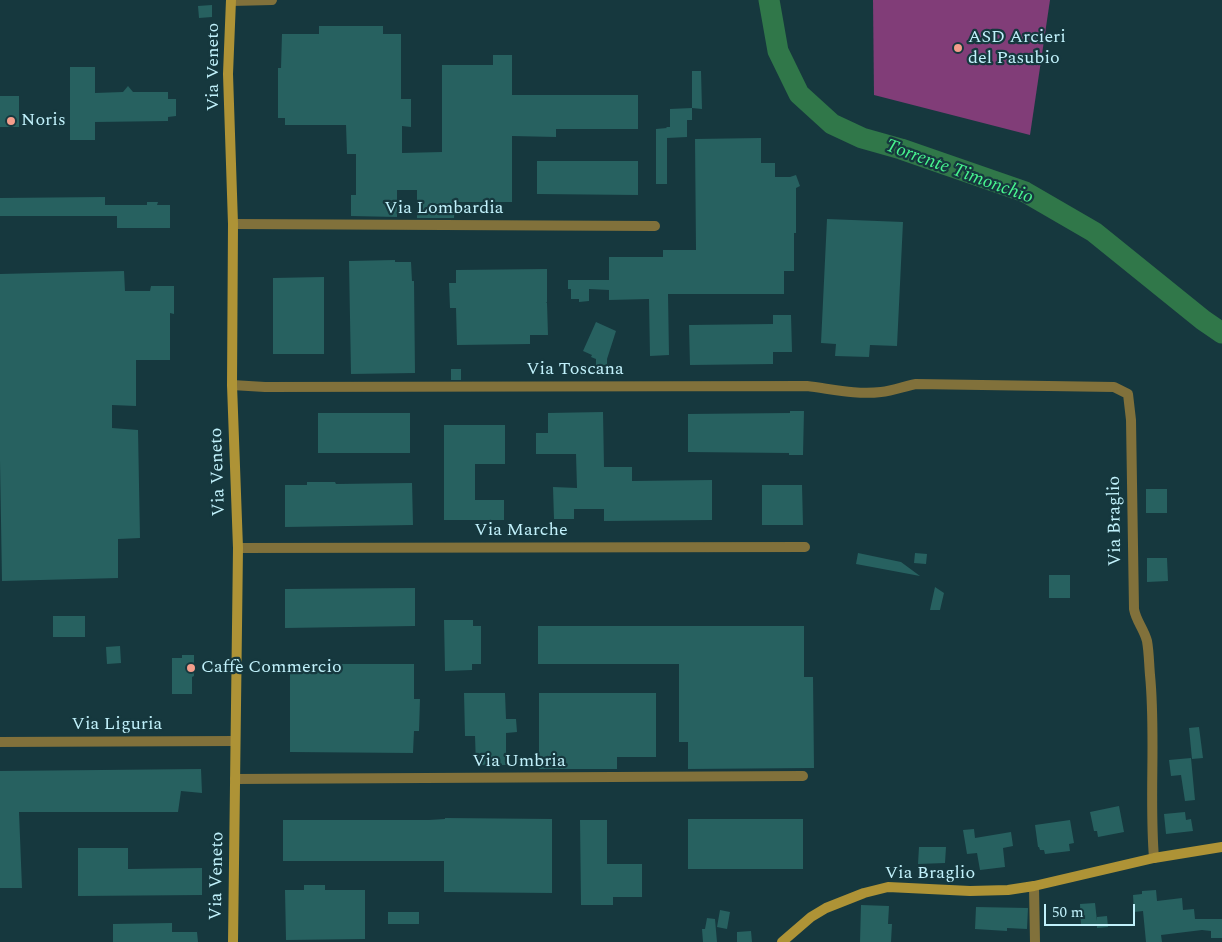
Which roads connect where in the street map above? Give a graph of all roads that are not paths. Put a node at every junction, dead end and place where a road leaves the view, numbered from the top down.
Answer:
1 (231, 0) edge
2 (272, 0) edge
3 (233, 224) junction
4 (654, 226) dead end
5 (916, 384) joint
6 (232, 386) junction
7 (238, 548) junction
8 (805, 548) dead end
9 (0, 742) edge
10 (235, 742) junction
11 (803, 776) dead end
12 (235, 779) junction
13 (1222, 847) edge
14 (1154, 858) junction
15 (1034, 886) junction
16 (233, 942) edge
17 (782, 942) edge
18 (1035, 942) edge

1 - 2 street
1 - 3 main road, Via Veneto
3 - 4 street, Via Lombardia
3 - 6 main road, Via Veneto
5 - 6 street, Via Toscana
5 - 14 street, Via Braglio
6 - 7 main road, Via Veneto
7 - 8 street, Via Marche
7 - 10 main road, Via Veneto
9 - 10 street, Via Liguria
10 - 12 main road, Via Veneto
11 - 12 street, Via Umbria
12 - 16 main road, Via Veneto
13 - 14 main road, Via Braglio
14 - 15 main road, Via Braglio
15 - 17 main road, Via Braglio
15 - 18 street

